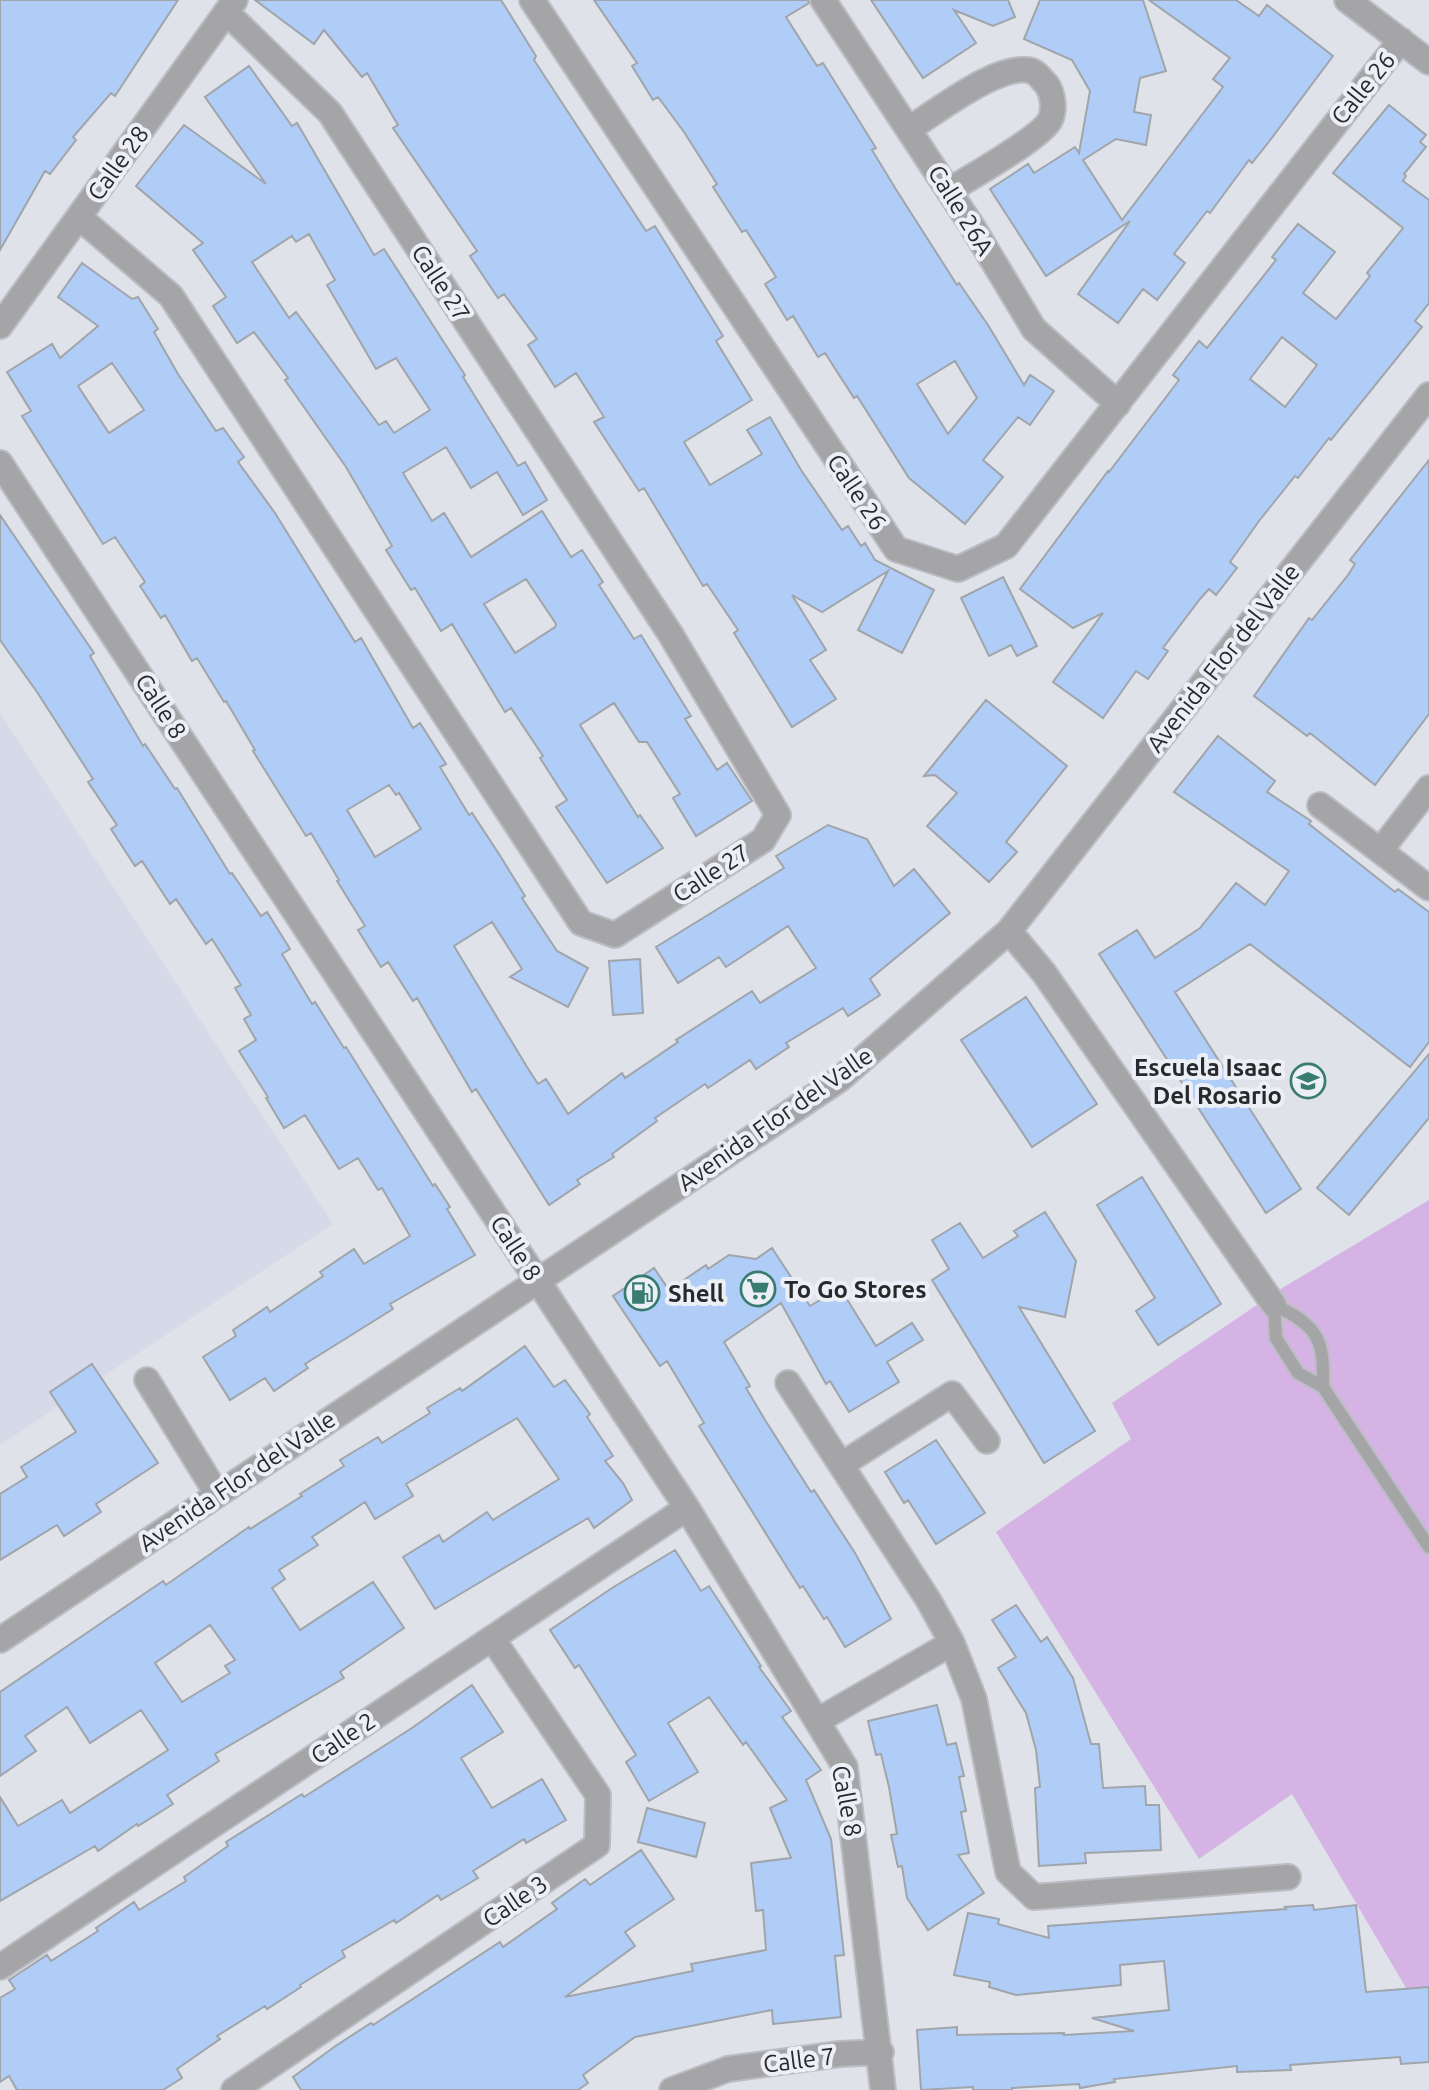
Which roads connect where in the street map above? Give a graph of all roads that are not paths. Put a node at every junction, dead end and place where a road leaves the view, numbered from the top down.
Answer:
1 (532, 0) edge
2 (823, 0) edge
3 (1347, 0) edge
4 (230, 6) edge
5 (1401, 40) junction
6 (1429, 62) edge
7 (909, 129) junction
8 (949, 191) junction
9 (79, 217) junction
10 (0, 326) edge
11 (1429, 395) edge
12 (1118, 404) junction
13 (0, 463) edge
14 (1429, 788) edge
15 (1320, 805) dead end
16 (1380, 851) junction
17 (1429, 888) edge
18 (1009, 931) junction
19 (538, 1282) junction
20 (1274, 1305) junction
21 (147, 1380) dead end
22 (788, 1383) dead end
23 (1323, 1387) junction
24 (987, 1441) dead end
25 (841, 1465) junction
26 (217, 1494) junction
27 (687, 1508) junction
28 (1429, 1547) edge
29 (492, 1638) junction
30 (0, 1640) edge
31 (952, 1643) junction
32 (817, 1721) junction
33 (1288, 1877) dead end
34 (0, 1967) edge
35 (881, 2052) junction
36 (234, 2090) edge
37 (672, 2090) edge
38 (883, 2090) edge

1 - 12 street, Calle 26
2 - 7 street, Calle 26A
3 - 5 street
4 - 9 street, Calle 28
4 - 9 street, Calle 27
5 - 6 street
5 - 12 street, Calle 26
7 - 8 street, Calle 26A
7 - 8 street
8 - 12 street, Calle 26A
9 - 10 street, Calle 28
11 - 18 street, Avenida Flor del Valle
13 - 19 street, Calle 8
14 - 16 street
15 - 16 street
16 - 17 street
18 - 19 street, Avenida Flor del Valle
18 - 20 street
19 - 26 street, Avenida Flor del Valle
19 - 27 street, Calle 8
20 - 23 lane
20 - 23 lane
21 - 26 street
22 - 25 street
23 - 28 lane
24 - 25 street
25 - 31 street
26 - 30 street, Avenida Flor del Valle
27 - 29 street, Calle 2
27 - 32 street, Calle 8
29 - 34 street, Calle 2
29 - 36 street, Calle 3
31 - 32 street
31 - 33 street
32 - 35 street, Calle 8
35 - 37 street, Calle 7
35 - 38 street, Calle 8

